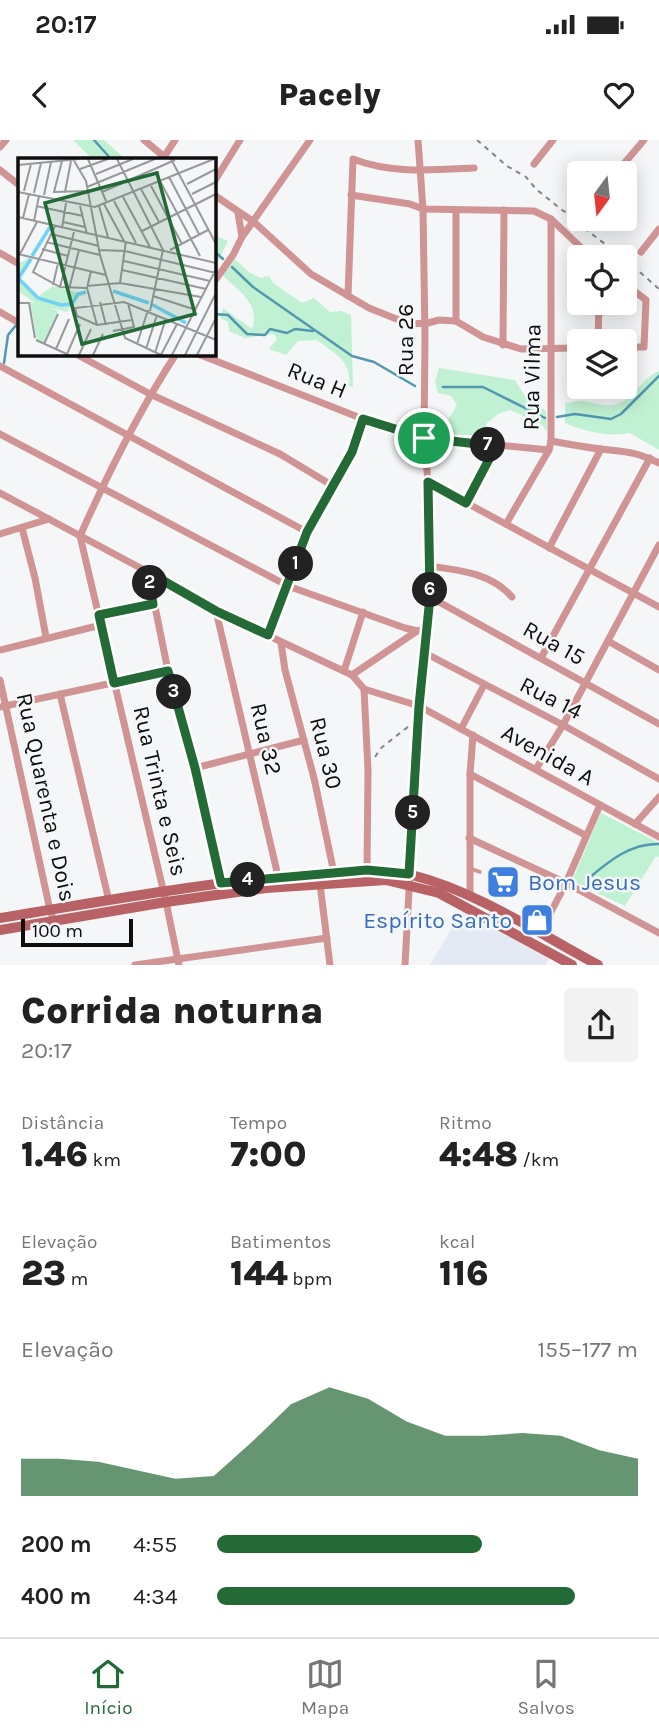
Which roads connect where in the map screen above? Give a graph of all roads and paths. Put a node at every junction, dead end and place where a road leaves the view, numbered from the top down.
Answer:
1 (6, 140) edge
2 (145, 140) edge
3 (175, 140) edge
4 (240, 140) edge
5 (310, 140) edge
6 (418, 140) edge
7 (477, 140) edge
8 (553, 140) edge
9 (643, 140) edge
10 (0, 147) edge
11 (166, 158) edge
12 (626, 161) edge
13 (534, 164) dead end
14 (474, 168) dead end
15 (419, 169) junction
16 (0, 170) edge
17 (215, 180) edge
18 (18, 184) edge
19 (351, 195) junction
20 (215, 196) edge
21 (423, 209) junction
22 (504, 210) junction
23 (456, 211) junction
24 (237, 213) junction
25 (551, 219) junction
26 (254, 222) junction
27 (659, 229) edge
28 (242, 237) junction
29 (578, 245) edge
30 (606, 245) edge
31 (641, 252) dead end
32 (0, 253) edge
33 (18, 263) edge
34 (637, 268) edge
35 (215, 281) edge
36 (659, 289) edge
37 (637, 293) edge
38 (348, 296) junction
39 (0, 312) edge
40 (456, 321) junction
41 (18, 322) edge
42 (425, 324) junction
43 (503, 345) junction
44 (637, 347) edge
45 (567, 349) edge
46 (553, 350) junction
47 (78, 355) edge
48 (175, 355) edge
49 (201, 355) edge
50 (0, 366) edge
51 (150, 394) junction
52 (363, 419) junction
53 (0, 434) edge
54 (129, 436) junction
55 (424, 438) junction
56 (551, 441) junction
57 (496, 446) junction
58 (601, 449) junction
59 (549, 450) junction
60 (650, 458) junction
61 (659, 463) edge
62 (428, 482) junction
63 (333, 486) junction
64 (102, 488) junction
65 (0, 493) edge
66 (466, 503) junction
67 (50, 519) junction
68 (506, 524) junction
69 (22, 528) junction
70 (307, 532) junction
71 (0, 534) edge
72 (80, 536) junction
73 (659, 545) edge
74 (549, 548) junction
75 (429, 566) junction
76 (589, 569) junction
77 (148, 572) junction
78 (288, 586) junction
79 (632, 592) junction
80 (430, 597) junction
81 (512, 597) dead end
82 (153, 604) junction
83 (659, 607) edge
84 (216, 611) junction
85 (363, 612) junction
86 (99, 615) junction
87 (101, 625) junction
88 (428, 629) junction
89 (417, 631) junction
90 (268, 635) junction
91 (46, 638) junction
92 (608, 642) junction
93 (281, 643) junction
94 (0, 650) edge
95 (425, 653) junction
96 (541, 658) junction
97 (659, 670) edge
98 (168, 671) junction
99 (348, 673) junction
100 (0, 680) edge
101 (114, 683) junction
102 (585, 683) junction
103 (484, 685) junction
104 (364, 689) junction
105 (60, 694) junction
106 (419, 706) junction
107 (3, 707) edge
108 (418, 723) junction
109 (659, 724) edge
110 (563, 725) junction
111 (461, 729) junction
112 (472, 735) junction
113 (304, 740) junction
114 (250, 753) junction
115 (195, 768) junction
116 (536, 769) junction
117 (368, 770) junction
118 (470, 774) junction
119 (659, 779) edge
120 (659, 797) edge
121 (600, 805) junction
122 (635, 824) junction
123 (585, 835) junction
124 (659, 837) edge
125 (469, 838) junction
126 (469, 868) junction
127 (367, 870) junction
128 (480, 872) dead end
129 (334, 873) junction
130 (278, 876) junction
131 (409, 879) junction
132 (221, 883) junction
133 (566, 883) junction
134 (320, 884) junction
135 (470, 896) junction
136 (165, 897) junction
137 (109, 901) junction
138 (50, 910) junction
139 (0, 918) edge
140 (54, 921) junction
141 (0, 930) edge
142 (659, 933) edge
143 (544, 936) junction
144 (327, 938) junction
145 (543, 949) junction
146 (178, 962) edge
147 (135, 965) edge
148 (330, 965) edge
149 (405, 965) edge
150 (572, 965) edge
151 (598, 965) edge

1 - 10 street
2 - 11 street
3 - 11 street
4 - 17 street
5 - 26 street
6 - 15 street, Rua 26
7 - 30 path
8 - 13 street
9 - 12 street
14 - 15 street
15 - 19 street
15 - 21 street, Rua 26
16 - 18 street
19 - 21 street
19 - 38 street
20 - 24 street
21 - 23 street
21 - 42 street, Rua 26
22 - 23 street
22 - 25 street
22 - 43 street
23 - 40 street
24 - 26 street
24 - 28 street
25 - 29 street
25 - 46 street, Rua Vilma
26 - 28 street
26 - 38 street
27 - 31 street
28 - 35 street
32 - 33 street
34 - 36 path
37 - 44 street
38 - 42 street
39 - 41 street
40 - 42 street
40 - 43 street
42 - 55 street, Rua 26
43 - 46 street
45 - 46 street
46 - 56 street, Rua Vilma
47 - 51 street
48 - 51 street
49 - 52 street, Rua H
50 - 54 street
51 - 54 street
51 - 63 street
52 - 55 street, Rua H
52 - 63 street
53 - 64 street
54 - 64 street
54 - 70 street
55 - 57 street, Rua H
55 - 62 street, Rua 26
56 - 58 street
56 - 59 street, Rua Vilma
57 - 59 street, Rua H
57 - 66 street
58 - 60 street
58 - 74 street
59 - 68 street, Rua Vilma
60 - 61 street
60 - 76 street
62 - 66 street
62 - 75 street, Rua 26
63 - 70 street
64 - 72 street
64 - 78 street
65 - 67 street
66 - 68 street
67 - 69 street
67 - 72 street
68 - 74 street
69 - 71 street
69 - 91 street
70 - 78 street
72 - 77 street
72 - 86 street, Rua Trinta e Seis
73 - 79 street
74 - 76 street
75 - 80 street, Rua 26
75 - 81 street
76 - 79 street
76 - 96 street
77 - 82 street
77 - 84 street
78 - 85 street
78 - 90 street
79 - 83 street
79 - 92 street
80 - 88 street, Rua 26
80 - 96 street, Rua 15
82 - 86 street
82 - 98 street
84 - 90 street
84 - 114 street, Rua 32
85 - 89 street
85 - 99 street
86 - 87 street, Rua Trinta e Seis
87 - 91 street
87 - 101 street, Rua Trinta e Seis
88 - 89 street
88 - 95 street, Rua 26
89 - 99 street
90 - 93 street
91 - 94 street
92 - 97 street
92 - 102 street
93 - 99 street
93 - 113 street, Rua 30
95 - 103 street, Rua 14
95 - 106 street, Rua 26
96 - 102 street, Rua 15
98 - 101 street
98 - 115 street
99 - 104 street
100 - 107 street, Rua Quarenta e Dois
101 - 105 street
101 - 136 street, Rua Trinta e Seis
102 - 109 street, Rua 15
102 - 110 street
103 - 110 street, Rua 14
103 - 111 street
104 - 106 street, Avenida A
104 - 117 street
105 - 107 street
105 - 137 street
106 - 108 street, Rua 26
106 - 111 street, Avenida A
107 - 138 street, Rua Quarenta e Dois
108 - 117 path
108 - 131 street, Rua 26
110 - 116 street
110 - 119 street, Rua 14
111 - 112 street, Avenida A
112 - 116 street, Avenida A
112 - 118 street
113 - 114 street
113 - 129 street, Rua 30
114 - 115 street
114 - 130 street, Rua 32
115 - 132 street
116 - 121 street, Avenida A
117 - 127 street
118 - 123 street
118 - 125 street
120 - 122 street
121 - 122 street, Avenida A
121 - 123 street
122 - 124 street, Avenida A
123 - 133 street
125 - 126 street
125 - 133 street
126 - 128 lane
126 - 135 street
127 - 129 street
127 - 131 street
129 - 130 street
130 - 132 street
131 - 134 street
131 - 135 street
131 - 145 street
131 - 149 street, Rua 26
132 - 136 street
133 - 142 street
133 - 143 street
134 - 136 street
134 - 144 street
135 - 143 street
136 - 137 street
136 - 140 street
136 - 146 street, Rua Trinta e Seis
137 - 138 street
138 - 139 street
138 - 140 street, Rua Quarenta e Dois
140 - 141 street
143 - 145 street
143 - 151 street
144 - 146 street
144 - 148 street
145 - 150 street
146 - 147 street

